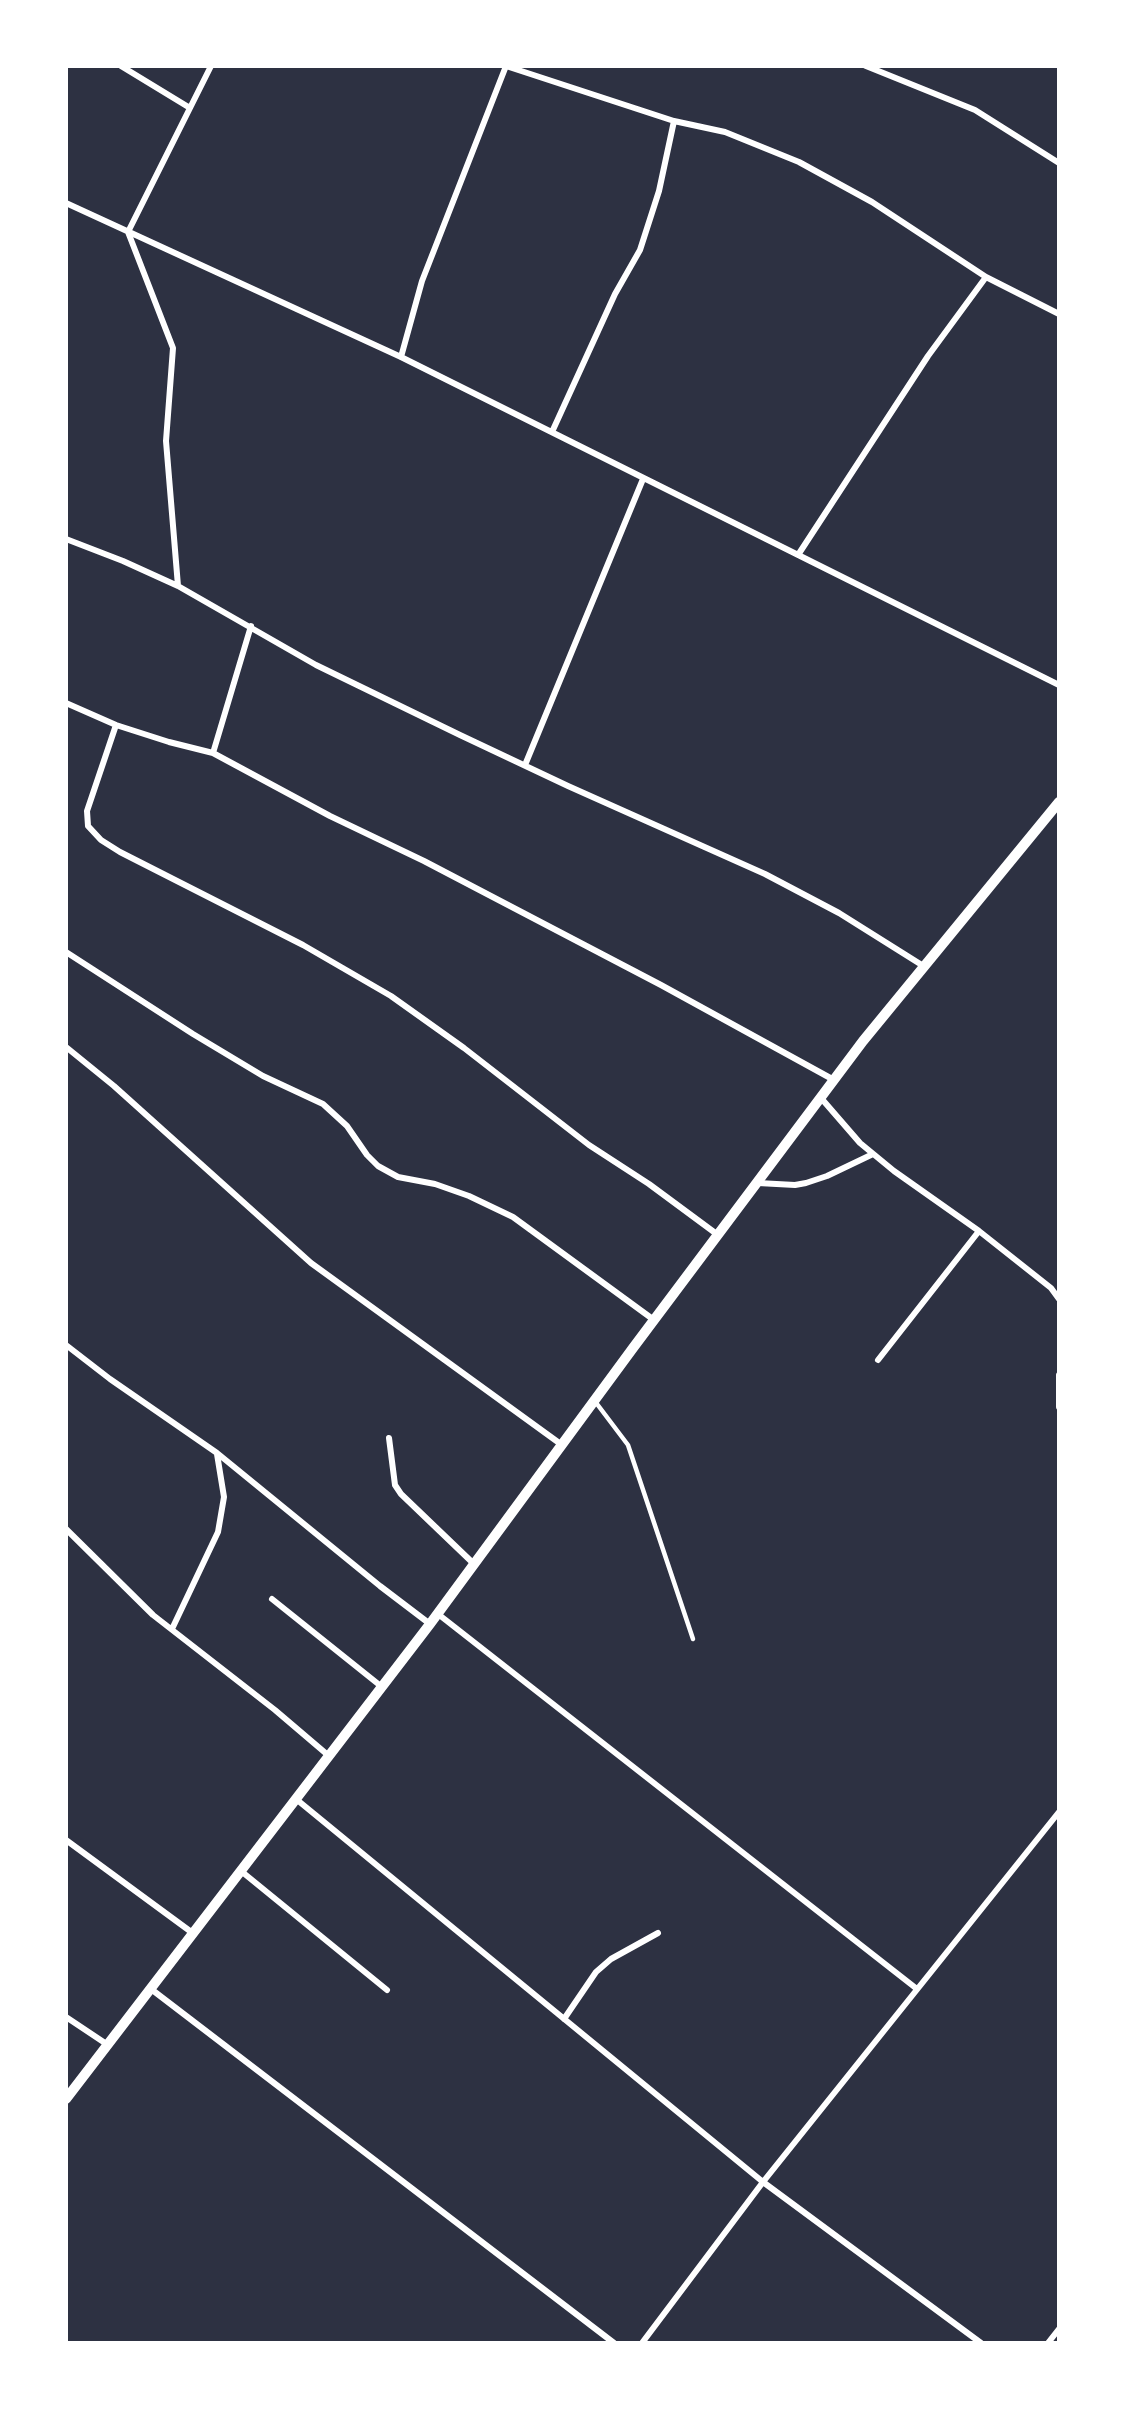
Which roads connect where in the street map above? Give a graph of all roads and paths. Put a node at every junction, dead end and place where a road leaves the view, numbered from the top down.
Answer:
1 (121, 66) edge
2 (211, 66) edge
3 (506, 66) edge
4 (866, 66) edge
5 (190, 108) junction
6 (674, 121) junction
7 (1059, 163) edge
8 (66, 203) edge
9 (128, 231) junction
10 (986, 277) junction
11 (1059, 314) edge
12 (401, 357) junction
13 (552, 432) junction
14 (643, 479) junction
15 (66, 539) edge
16 (798, 555) junction
17 (178, 586) junction
18 (251, 626) junction
19 (1059, 685) edge
20 (66, 703) edge
21 (116, 725) junction
22 (213, 753) junction
23 (525, 765) junction
24 (1059, 802) edge
25 (66, 951) edge
26 (925, 967) junction
27 (66, 1047) edge
28 (834, 1080) junction
29 (821, 1098) junction
30 (873, 1154) junction
31 (758, 1183) junction
32 (980, 1231) junction
33 (718, 1235) junction
34 (1059, 1299) edge
35 (654, 1320) junction
36 (66, 1344) edge
37 (879, 1360) dead end
38 (1059, 1375) edge
39 (594, 1400) junction
40 (1059, 1407) edge
41 (389, 1438) dead end
42 (562, 1445) junction
43 (217, 1453) junction
44 (66, 1529) edge
45 (474, 1564) junction
46 (272, 1599) dead end
47 (438, 1614) junction
48 (430, 1624) junction
49 (172, 1629) junction
50 (693, 1639) dead end
51 (382, 1687) junction
52 (328, 1756) junction
53 (296, 1799) junction
54 (1059, 1812) edge
55 (66, 1840) edge
56 (241, 1871) junction
57 (658, 1933) dead end
58 (194, 1934) junction
59 (151, 1989) junction
60 (917, 1989) junction
61 (387, 1990) dead end
62 (66, 2017) edge
63 (564, 2019) junction
64 (108, 2045) junction
65 (66, 2099) edge
66 (763, 2182) junction
67 (1059, 2329) edge
68 (614, 2343) edge
69 (642, 2343) edge
70 (981, 2343) edge
71 (1048, 2343) edge

1 - 5 street
2 - 5 street
3 - 6 street
3 - 12 street
4 - 7 street
5 - 9 street
6 - 10 street
6 - 13 street
8 - 9 street
9 - 12 street
9 - 17 street
10 - 11 street
10 - 16 street
12 - 13 street
13 - 14 street
14 - 16 street
14 - 23 street
15 - 17 street
16 - 19 street
17 - 18 street
18 - 22 street
18 - 23 street
20 - 21 street
21 - 22 street
21 - 33 street
22 - 28 street
23 - 26 street
24 - 26 street
25 - 35 street
26 - 28 street
27 - 42 street
28 - 29 street
29 - 30 street
29 - 31 street
30 - 31 street
30 - 32 street
31 - 33 street
32 - 34 street
32 - 37 street
33 - 35 street
35 - 39 street
36 - 43 street
38 - 40 street
39 - 42 street
39 - 50 lane
41 - 45 street
42 - 45 street
43 - 48 street
43 - 49 street
44 - 49 street
45 - 47 street
46 - 51 street
47 - 48 street
47 - 60 street
48 - 51 street
49 - 52 street
51 - 52 street
52 - 53 street
53 - 56 street
53 - 63 street
54 - 60 street
55 - 58 street
56 - 58 street
56 - 61 street
57 - 63 street
58 - 59 street
59 - 64 street
59 - 68 street
60 - 66 street
62 - 64 street
63 - 66 street
64 - 65 street
66 - 69 street
66 - 70 street
67 - 71 street

